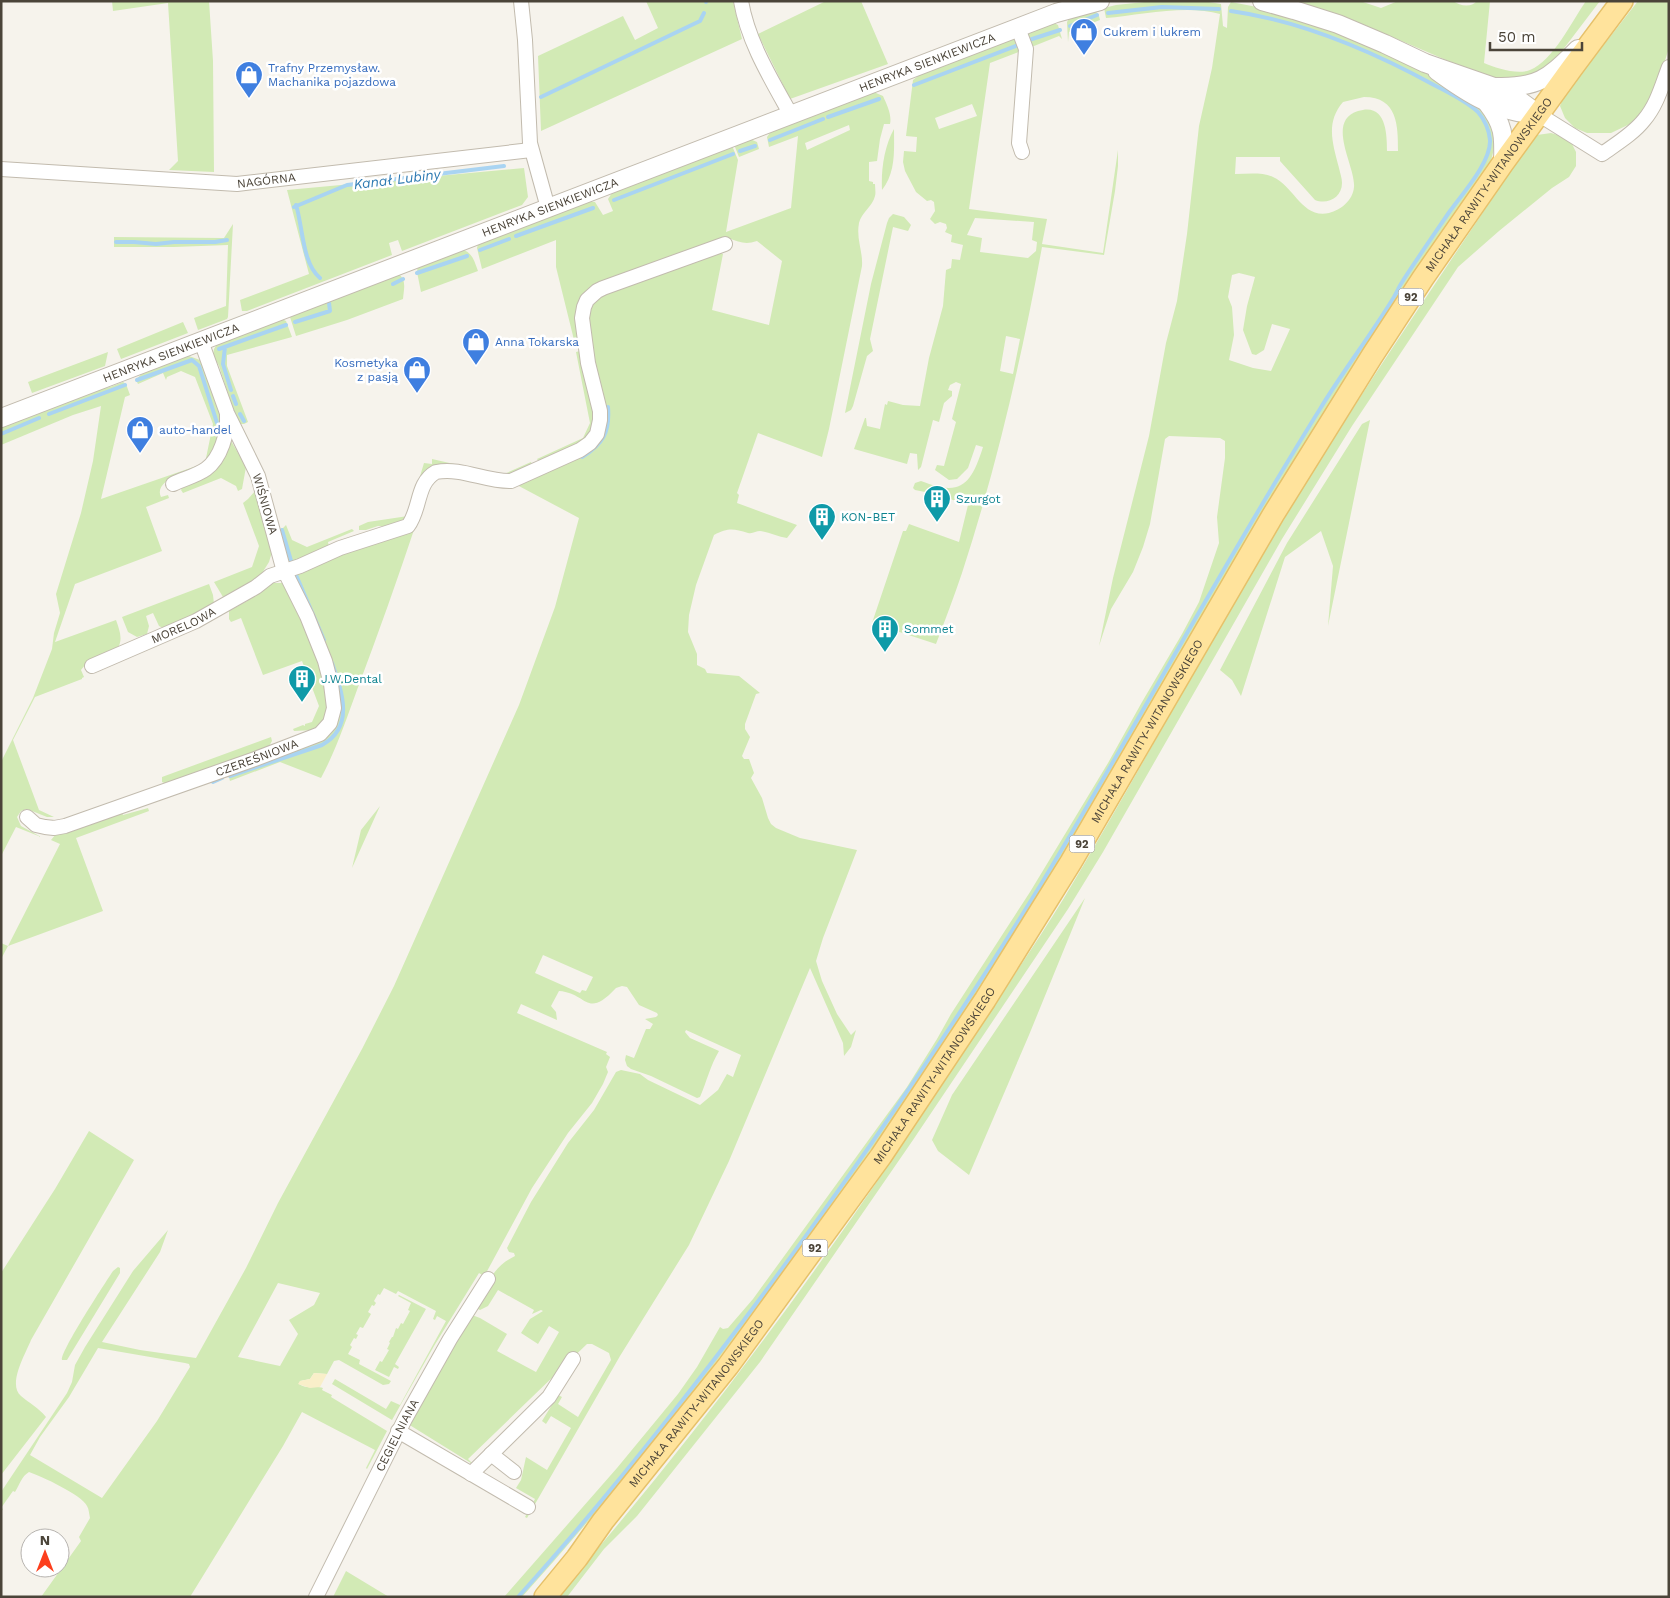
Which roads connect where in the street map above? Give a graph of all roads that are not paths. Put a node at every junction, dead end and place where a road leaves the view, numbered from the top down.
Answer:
1 (521, 1) edge
2 (741, 1) edge
3 (1100, 1) edge
4 (1262, 1) edge
5 (1616, 9) edge
6 (1018, 28) junction
7 (1669, 67) edge
8 (1490, 94) junction
9 (1538, 114) junction
10 (791, 115) junction
11 (531, 150) junction
12 (1022, 152) dead end
13 (1503, 163) junction
14 (1, 169) edge
15 (548, 208) junction
16 (725, 244) dead end
17 (201, 342) junction
18 (226, 413) junction
19 (1, 418) edge
20 (173, 484) dead end
21 (278, 552) junction
22 (284, 571) junction
23 (270, 576) junction
24 (92, 666) dead end
25 (27, 817) dead end
26 (488, 1278) dead end
27 (574, 1359) dead end
28 (398, 1431) junction
29 (491, 1454) junction
30 (514, 1472) dead end
31 (471, 1474) junction
32 (528, 1508) dead end
33 (603, 1522) junction
34 (316, 1597) edge
35 (532, 1597) edge
36 (545, 1597) edge

1 - 11 street
2 - 10 street
3 - 6 street, HENRYKA SIENKIEWICZA
4 - 8 street
5 - 8 street
5 - 9 main road, MICHAŁA RAWITY-WITANOWSKIEGO / 92
6 - 10 street, HENRYKA SIENKIEWICZA
6 - 12 street
7 - 9 street
8 - 9 street
8 - 13 street
9 - 13 main road, MICHAŁA RAWITY-WITANOWSKIEGO / 92
10 - 15 street, HENRYKA SIENKIEWICZA
11 - 14 street, NAGÓRNA
11 - 15 street
13 - 33 main road, MICHAŁA RAWITY-WITANOWSKIEGO / 92
15 - 17 street, HENRYKA SIENKIEWICZA
16 - 22 street, MORELOWA
17 - 18 street, WIŚNIOWA
17 - 19 street, HENRYKA SIENKIEWICZA
18 - 20 street, WIŚNIOWA
18 - 21 street, WIŚNIOWA
21 - 22 street, WIŚNIOWA
21 - 23 street
22 - 23 street, MORELOWA
22 - 25 street, CZEREŚNIOWA
23 - 24 street, MORELOWA
26 - 28 street, CEGIELNIANA
27 - 29 street
28 - 31 street
28 - 34 street, CEGIELNIANA
29 - 30 street
29 - 31 street
31 - 32 street
33 - 35 main road, MICHAŁA RAWITY-WITANOWSKIEGO / 92
33 - 36 main road, MICHAŁA RAWITY-WITANOWSKIEGO / 92

